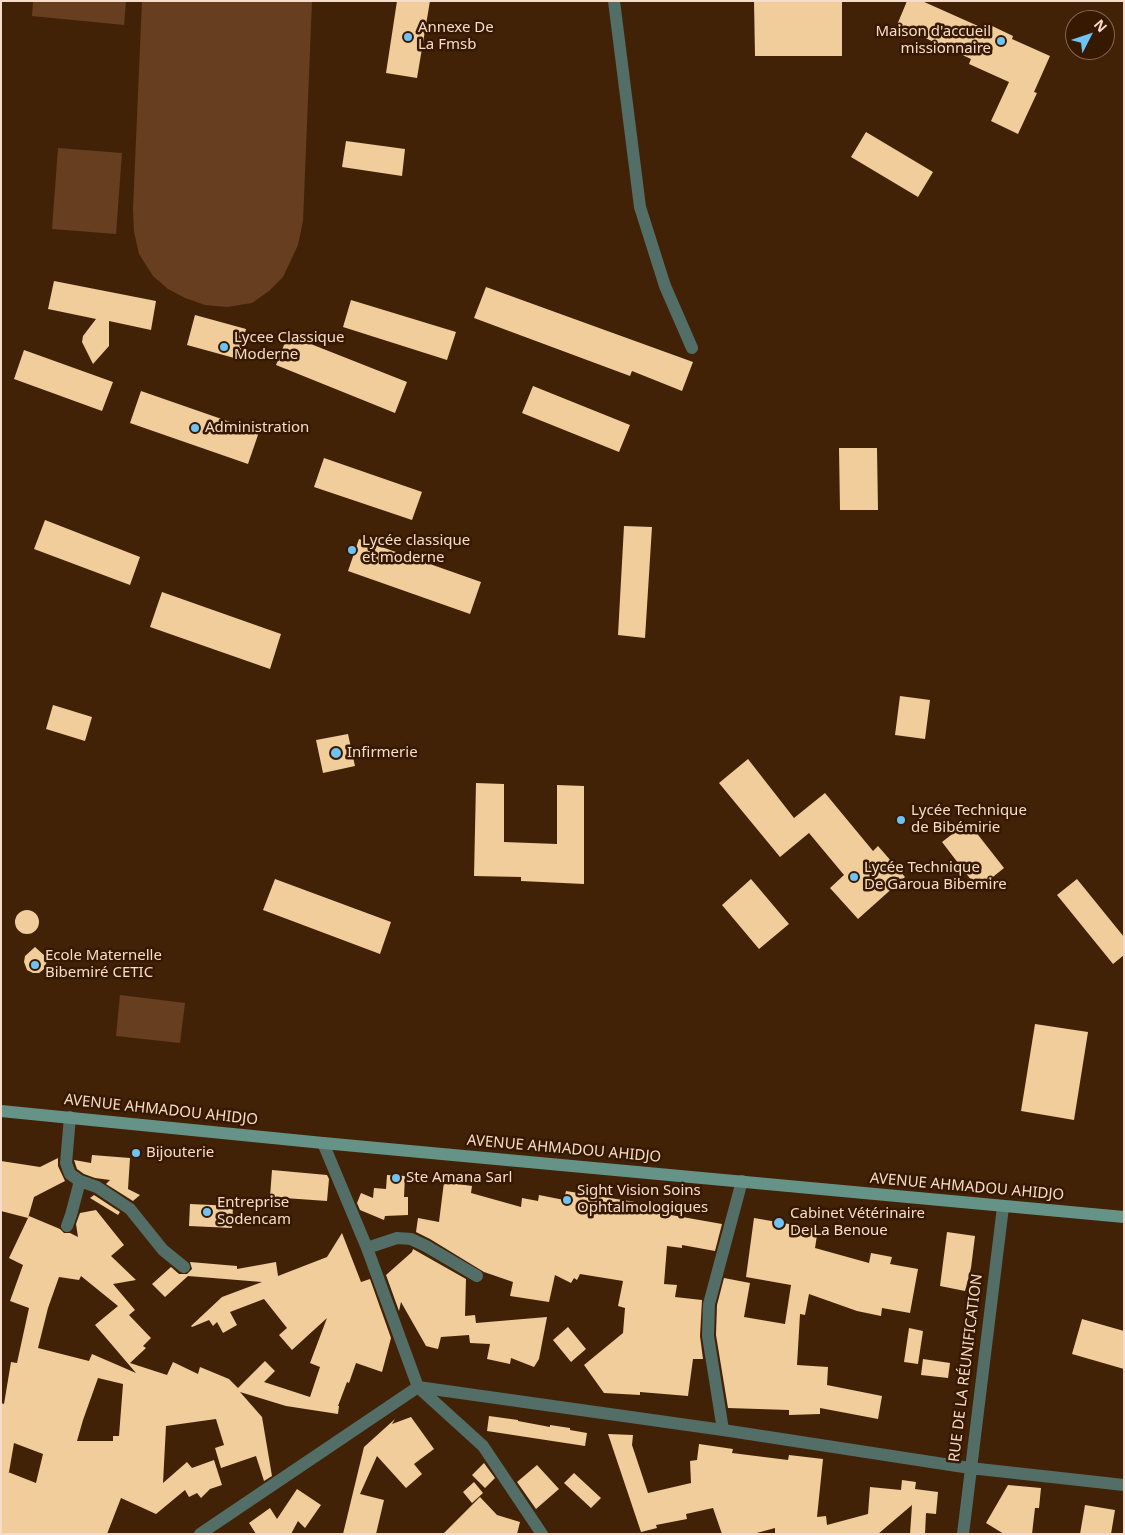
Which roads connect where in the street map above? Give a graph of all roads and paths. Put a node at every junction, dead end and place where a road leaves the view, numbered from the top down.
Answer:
1 (614, 1) edge
2 (692, 348) dead end
3 (1, 1110) edge
4 (70, 1117) junction
5 (323, 1143) junction
6 (80, 1181) junction
7 (742, 1182) junction
8 (1003, 1207) junction
9 (1124, 1218) edge
10 (67, 1226) dead end
11 (367, 1248) junction
12 (184, 1267) dead end
13 (477, 1276) dead end
14 (418, 1387) junction
15 (723, 1430) junction
16 (970, 1468) junction
17 (1124, 1485) edge
18 (200, 1534) edge
19 (542, 1534) edge
20 (963, 1534) edge

1 - 2 street
3 - 4 main road, AVENUE AHMADOU AHIDJO
4 - 5 main road, AVENUE AHMADOU AHIDJO
4 - 6 street
5 - 7 main road, AVENUE AHMADOU AHIDJO
5 - 11 street
6 - 10 street
6 - 12 street
7 - 8 main road, AVENUE AHMADOU AHIDJO
7 - 15 street
8 - 9 main road, AVENUE AHMADOU AHIDJO
8 - 16 street, RUE DE LA RÉUNIFICATION
11 - 13 street
11 - 14 street
14 - 15 street
14 - 18 street
14 - 19 street
15 - 16 street
16 - 17 street
16 - 20 street, RUE DE LA RÉUNIFICATION

